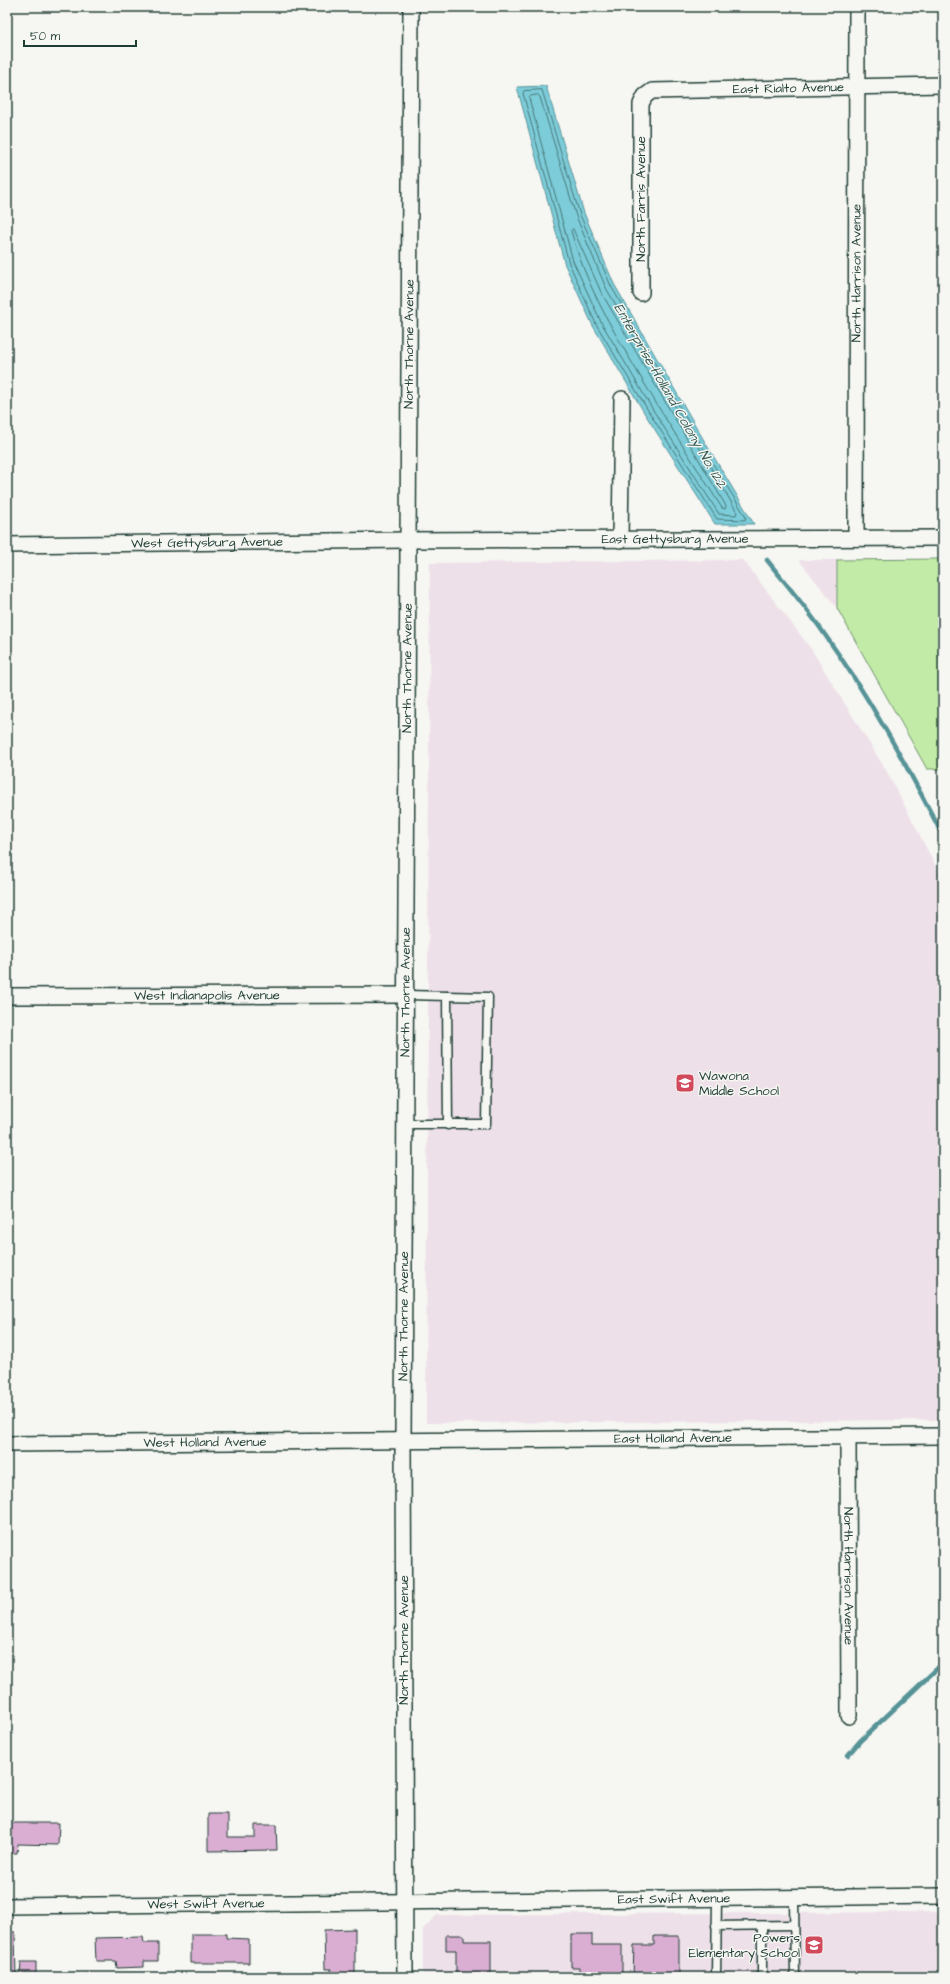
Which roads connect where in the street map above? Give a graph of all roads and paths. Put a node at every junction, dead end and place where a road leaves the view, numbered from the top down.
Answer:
1 (411, 7) edge
2 (857, 7) edge
3 (943, 85) edge
4 (856, 86) junction
5 (641, 104) joint
6 (641, 293) dead end
7 (622, 399) dead end
8 (856, 538) junction
9 (943, 538) edge
10 (407, 540) junction
11 (620, 540) junction
12 (7, 545) edge
13 (407, 995) junction
14 (7, 996) edge
15 (448, 996) junction
16 (406, 1124) junction
17 (448, 1125) junction
18 (848, 1436) junction
19 (943, 1436) edge
20 (403, 1441) junction
21 (7, 1444) edge
22 (848, 1716) dead end
23 (943, 1896) edge
24 (717, 1898) junction
25 (794, 1898) junction
26 (406, 1901) junction
27 (7, 1906) edge
28 (794, 1925) junction
29 (716, 1926) junction
30 (762, 1926) junction
31 (405, 1977) edge
32 (716, 1977) edge
33 (762, 1977) edge
34 (796, 1977) edge

1 - 10 street, North Thorne Avenue
2 - 4 street, North Harrison Avenue
3 - 4 street, East Rialto Avenue
4 - 5 street, East Rialto Avenue
4 - 8 street, North Harrison Avenue
5 - 6 street, North Farris Avenue
7 - 11 street
8 - 9 street, East Gettysburg Avenue
8 - 11 street, East Gettysburg Avenue
10 - 11 street, East Gettysburg Avenue
10 - 12 street, West Gettysburg Avenue
10 - 13 street, North Thorne Avenue
13 - 14 street, West Indianapolis Avenue
13 - 15 lane
13 - 16 street, North Thorne Avenue
15 - 17 lane
15 - 17 lane
16 - 17 lane
16 - 20 street, North Thorne Avenue
18 - 19 street, East Holland Avenue
18 - 20 street, East Holland Avenue
18 - 22 street, North Harrison Avenue
20 - 21 street, West Holland Avenue
20 - 26 street, North Thorne Avenue
23 - 25 street, East Swift Avenue
24 - 25 street, East Swift Avenue
24 - 26 street, East Swift Avenue
24 - 29 lane
25 - 28 lane
26 - 27 street, West Swift Avenue
26 - 31 street, North Thorne Avenue
28 - 30 lane
28 - 34 lane
29 - 30 lane
29 - 32 lane
30 - 33 lane

